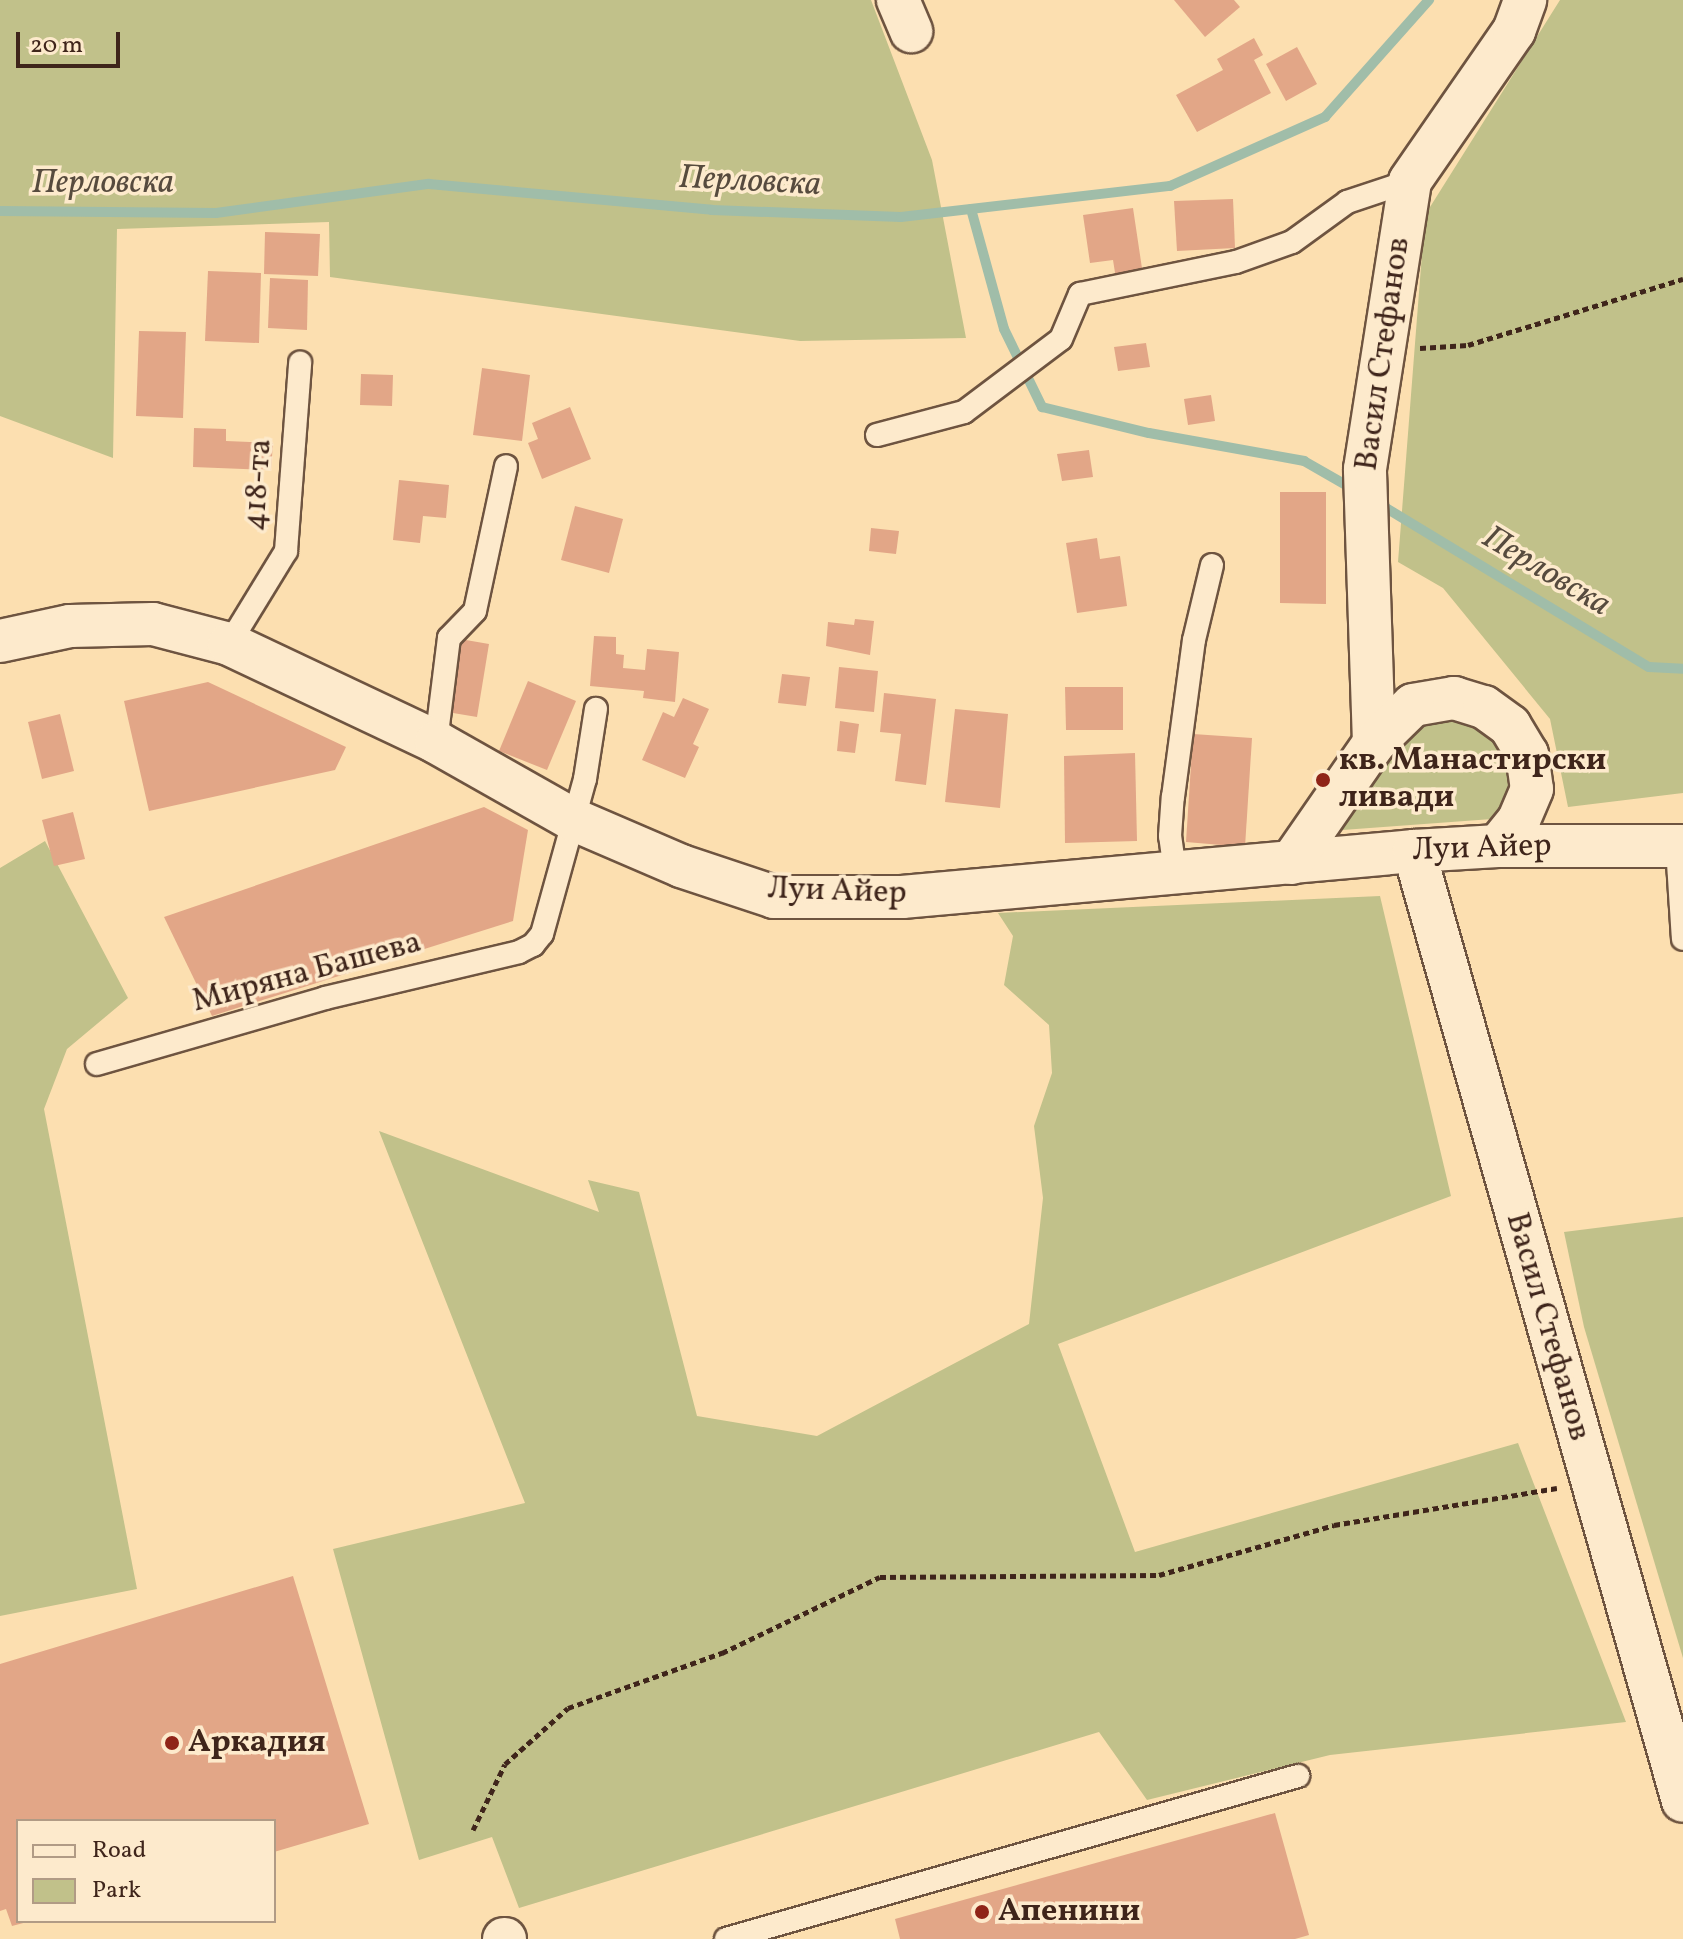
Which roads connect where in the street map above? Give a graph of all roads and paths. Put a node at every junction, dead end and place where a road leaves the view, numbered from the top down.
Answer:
1 (1525, 0) edge
2 (1410, 181) junction
3 (1683, 279) edge
4 (1383, 350) junction
5 (300, 363) dead end
6 (877, 435) dead end
7 (506, 466) dead end
8 (1212, 565) dead end
9 (0, 641) edge
10 (229, 644) junction
11 (596, 709) dead end
12 (436, 742) junction
13 (1374, 743) junction
14 (572, 819) junction
15 (1498, 846) junction
16 (1680, 846) edge
17 (1414, 851) junction
18 (1291, 863) junction
19 (1175, 871) junction
20 (1683, 939) edge
21 (97, 1064) dead end
22 (1590, 1483) junction
23 (1298, 1776) dead end
24 (1683, 1801) edge
25 (473, 1830) dead end
26 (726, 1939) edge

1 - 2 street, Васил Стефанов
2 - 4 street, Васил Стефанов
2 - 6 lane
3 - 4 path
4 - 13 street, Васил Стефанов
5 - 10 lane, 418-та
7 - 12 lane
8 - 19 lane
9 - 10 street, Луи Айер
10 - 12 street, Луи Айер
11 - 14 lane
12 - 14 street, Луи Айер
13 - 15 street
13 - 18 street
14 - 19 street, Луи Айер
14 - 21 lane, Миряна Башева
15 - 16 street, Луи Айер
15 - 17 street, Луи Айер
16 - 20 lane
17 - 18 street, Луи Айер
17 - 22 street, Васил Стефанов
18 - 19 street, Луи Айер
22 - 24 street, Васил Стефанов
22 - 25 path
23 - 26 lane

